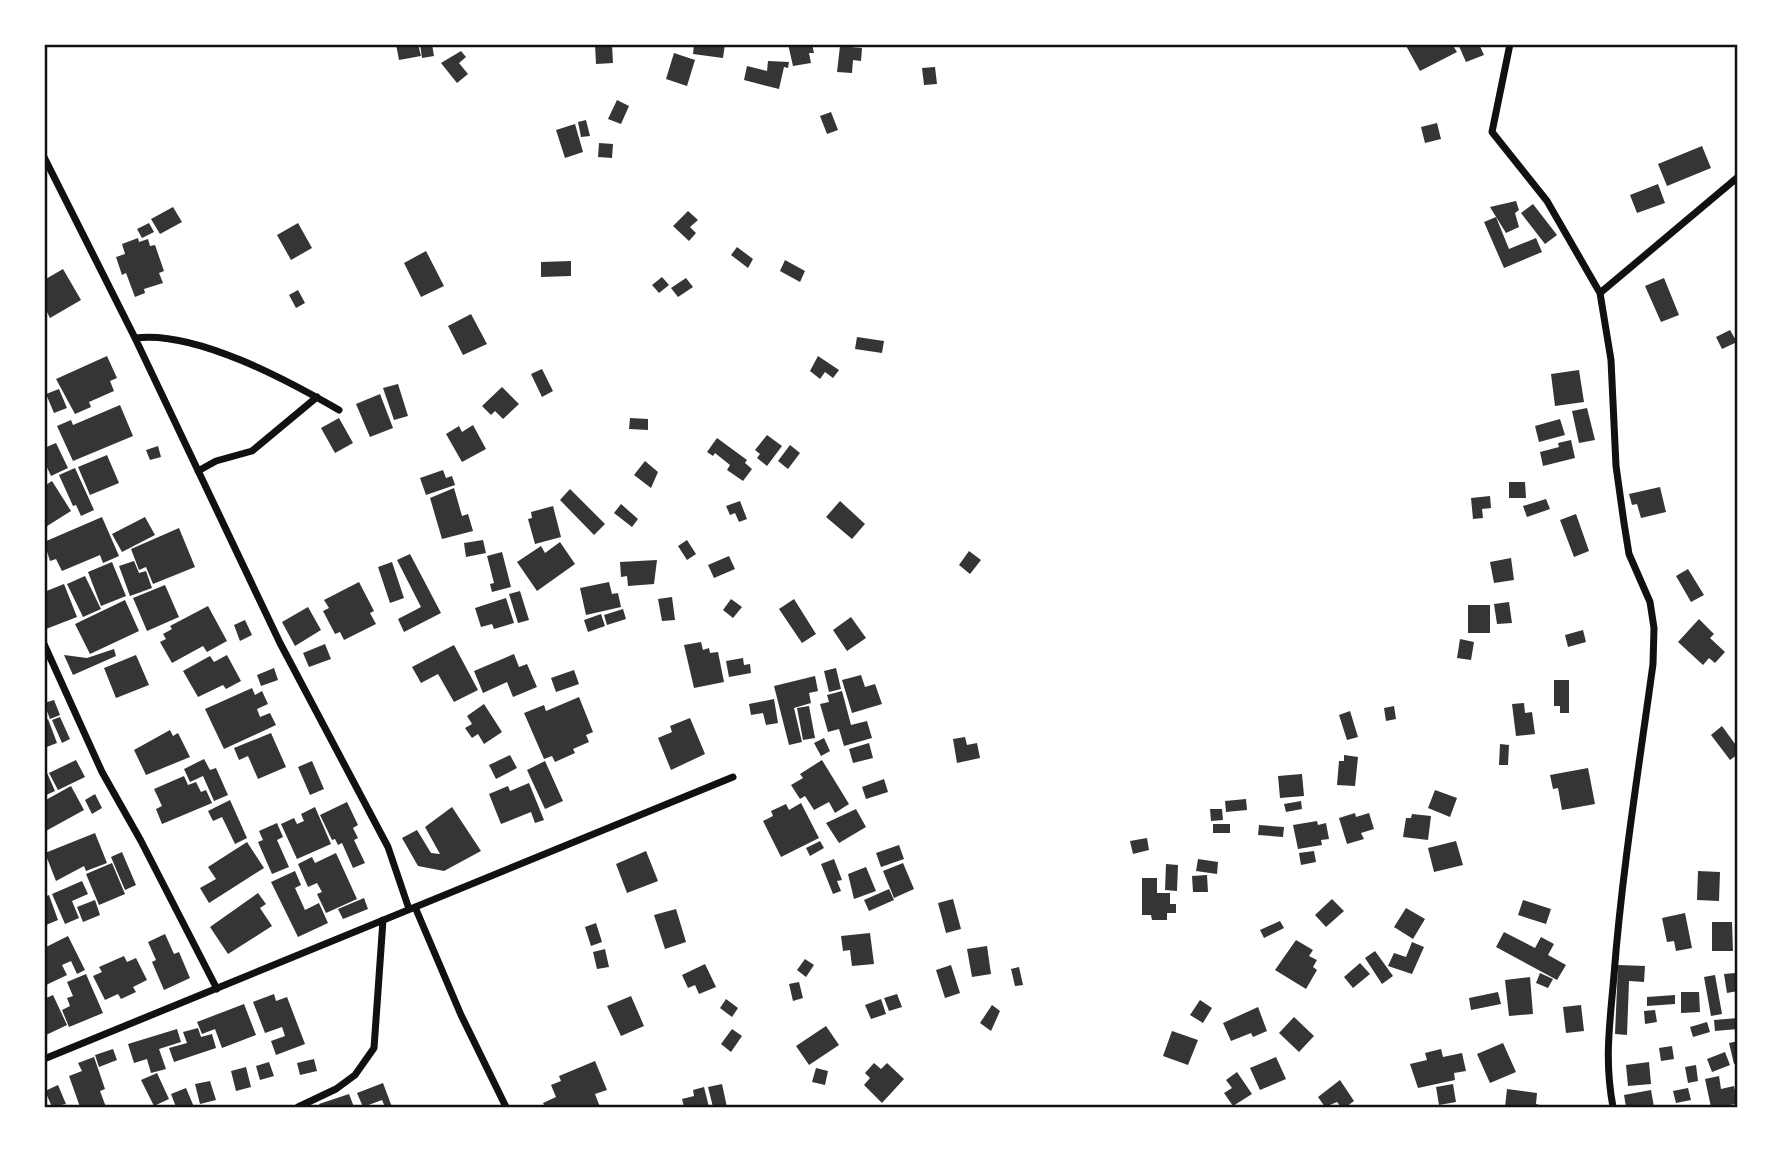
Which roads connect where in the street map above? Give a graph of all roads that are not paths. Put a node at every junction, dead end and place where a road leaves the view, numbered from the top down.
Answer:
1 (1510, 44) edge
2 (44, 157) edge
3 (1738, 177) edge
4 (1600, 293) junction
5 (135, 338) junction
6 (317, 397) junction
7 (339, 410) dead end
8 (198, 471) junction
9 (44, 644) edge
10 (733, 777) dead end
11 (412, 908) junction
12 (383, 920) junction
13 (217, 989) junction
14 (44, 1059) edge
15 (298, 1107) edge
16 (506, 1107) edge
17 (1613, 1107) edge

1 - 4 street
2 - 5 street
3 - 4 street
4 - 17 street
5 - 6 street
5 - 8 street
6 - 7 street
6 - 8 street
8 - 11 street
9 - 13 street
10 - 11 street
11 - 12 street
11 - 16 street
12 - 13 street
12 - 15 street
13 - 14 street

